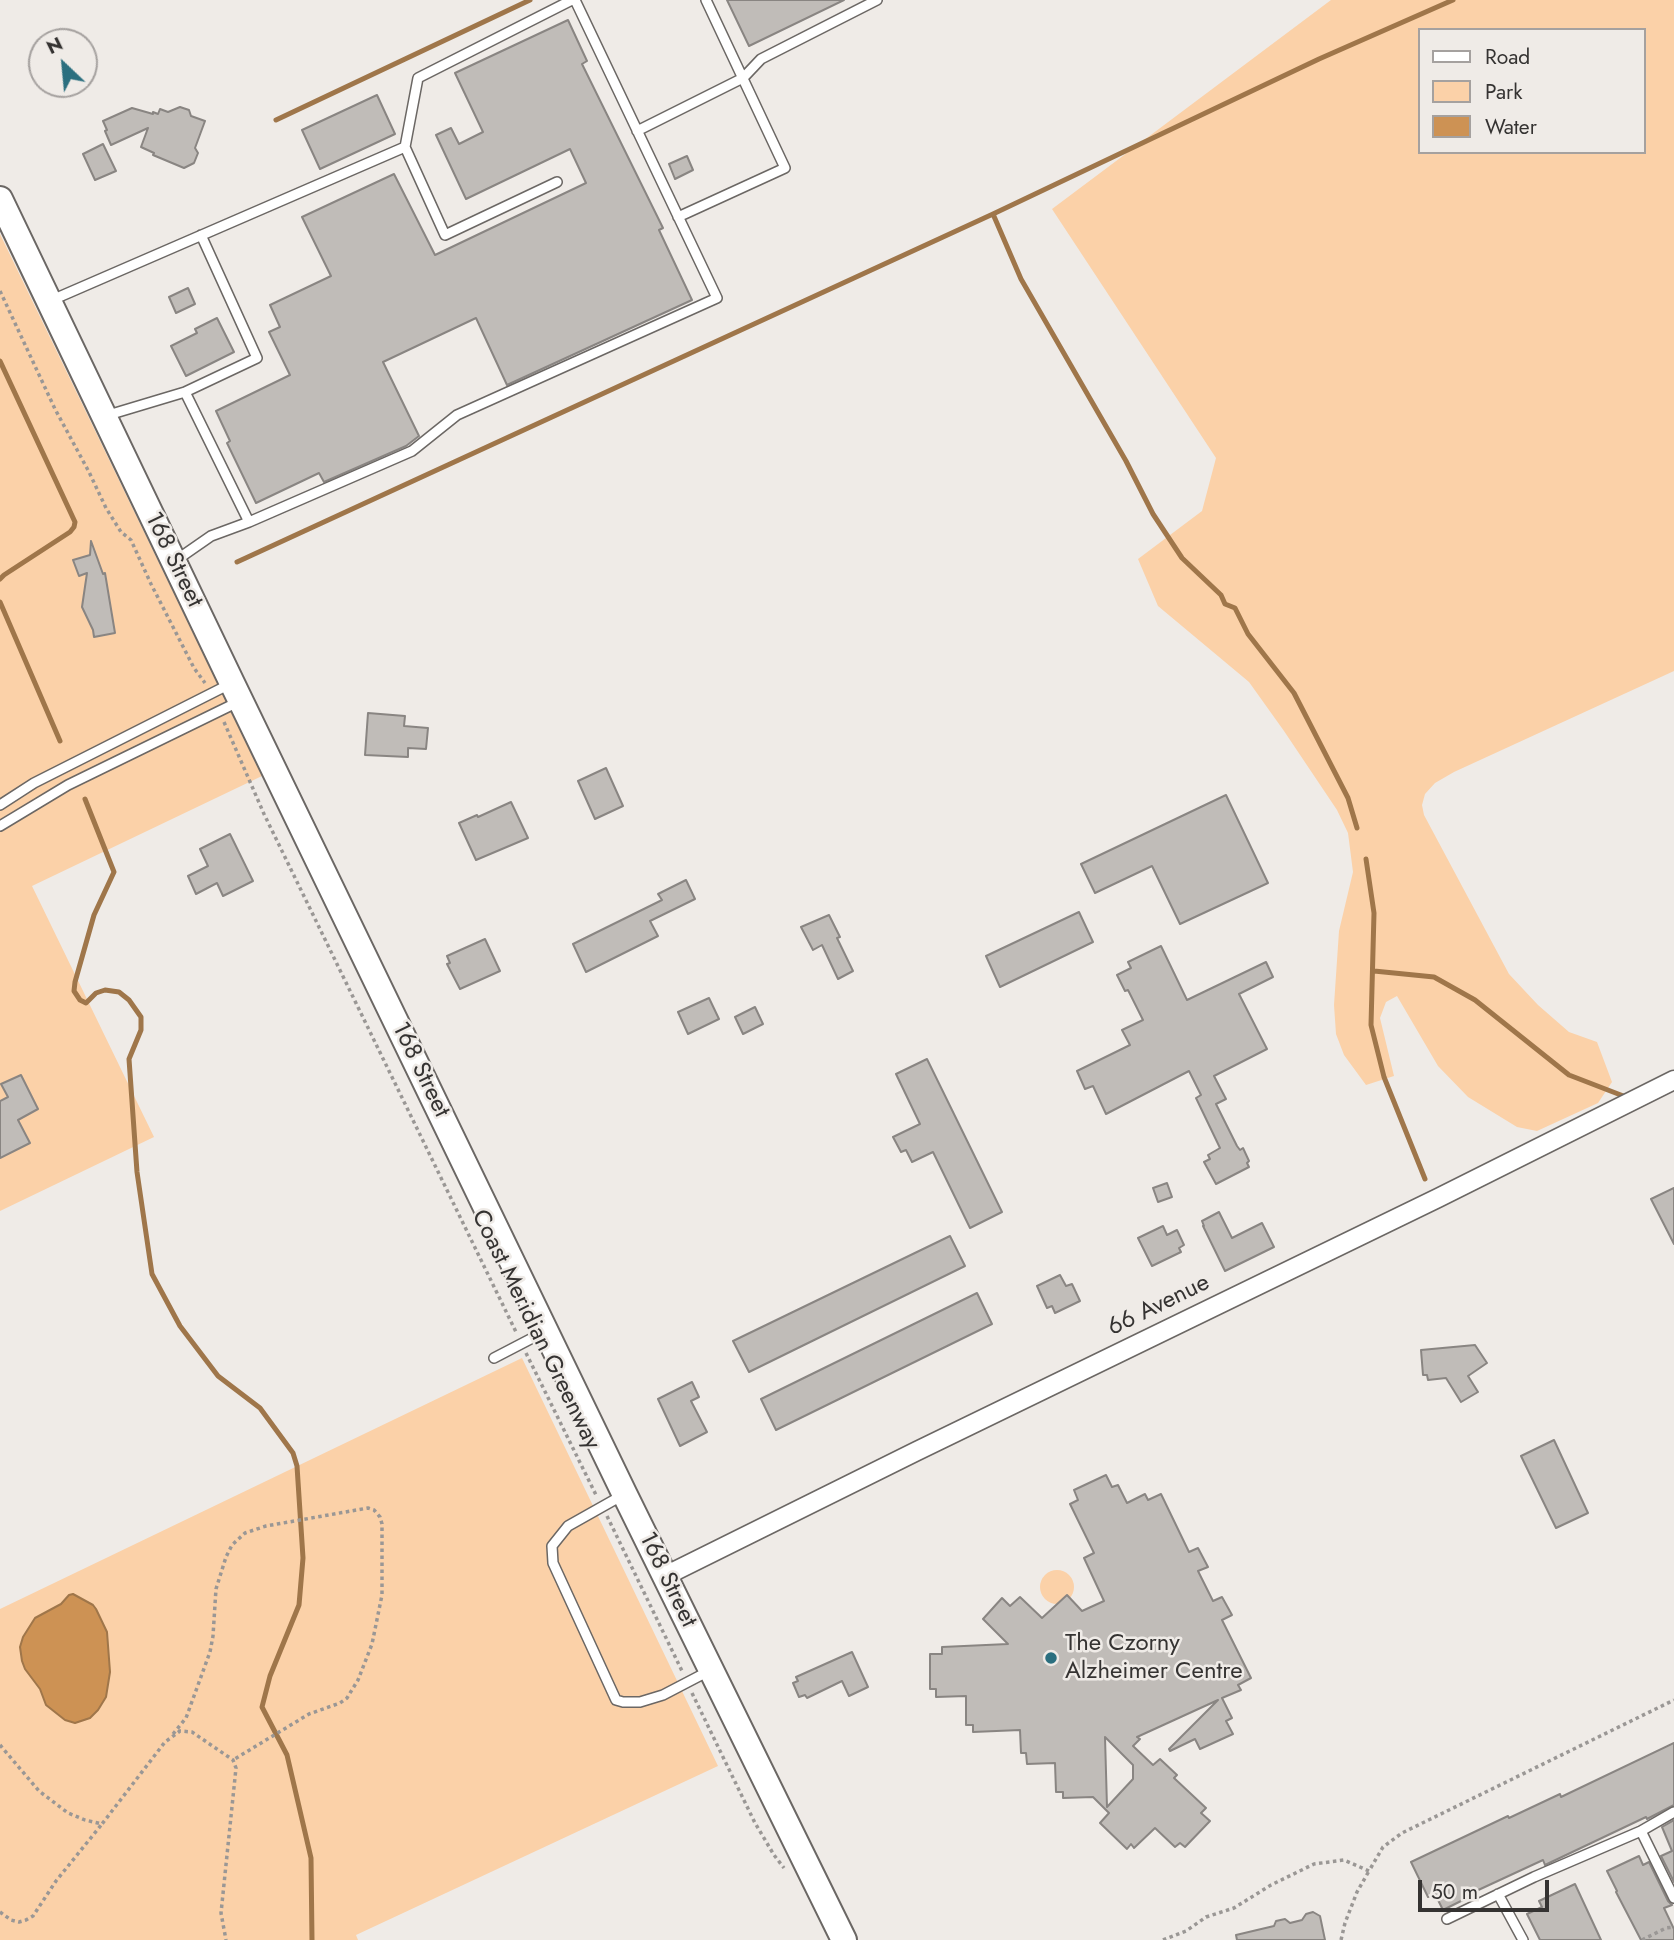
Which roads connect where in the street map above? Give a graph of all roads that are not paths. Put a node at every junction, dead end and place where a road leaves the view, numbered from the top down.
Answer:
1 (574, 0) edge
2 (706, 0) edge
3 (877, 0) edge
4 (743, 78) junction
5 (637, 131) junction
6 (405, 147) junction
7 (557, 182) dead end
8 (0, 199) edge
9 (678, 217) junction
10 (201, 235) junction
11 (49, 301) junction
12 (185, 393) junction
13 (104, 416) junction
14 (249, 522) junction
15 (174, 562) junction
16 (236, 692) junction
17 (0, 805) edge
18 (0, 826) edge
19 (1674, 1080) edge
20 (546, 1331) junction
21 (494, 1358) dead end
22 (625, 1494) junction
23 (665, 1576) junction
24 (712, 1669) junction
25 (1674, 1812) edge
26 (1641, 1831) junction
27 (1499, 1895) junction
28 (1674, 1898) edge
29 (1447, 1919) dead end
30 (844, 1940) edge
31 (1523, 1940) edge

1 - 5 lane
1 - 6 lane
2 - 4 lane
3 - 4 lane
4 - 5 lane
4 - 9 lane
5 - 9 lane
6 - 7 lane
6 - 10 lane
8 - 11 main road, 168 Street
9 - 14 lane
10 - 11 lane
10 - 12 lane
11 - 13 main road, 168 Street
12 - 13 lane
12 - 14 lane
13 - 15 main road, 168 Street
14 - 15 lane
15 - 16 main road, 168 Street
16 - 17 lane
16 - 18 lane
16 - 20 main road, 168 Street
19 - 23 street, 66 Avenue
20 - 21 lane
20 - 22 main road, 168 Street
22 - 23 main road, 168 Street
22 - 24 lane
23 - 24 main road, 168 Street
24 - 30 main road, 168 Street
25 - 26 lane
26 - 27 lane
26 - 28 lane
27 - 29 lane
27 - 31 lane

